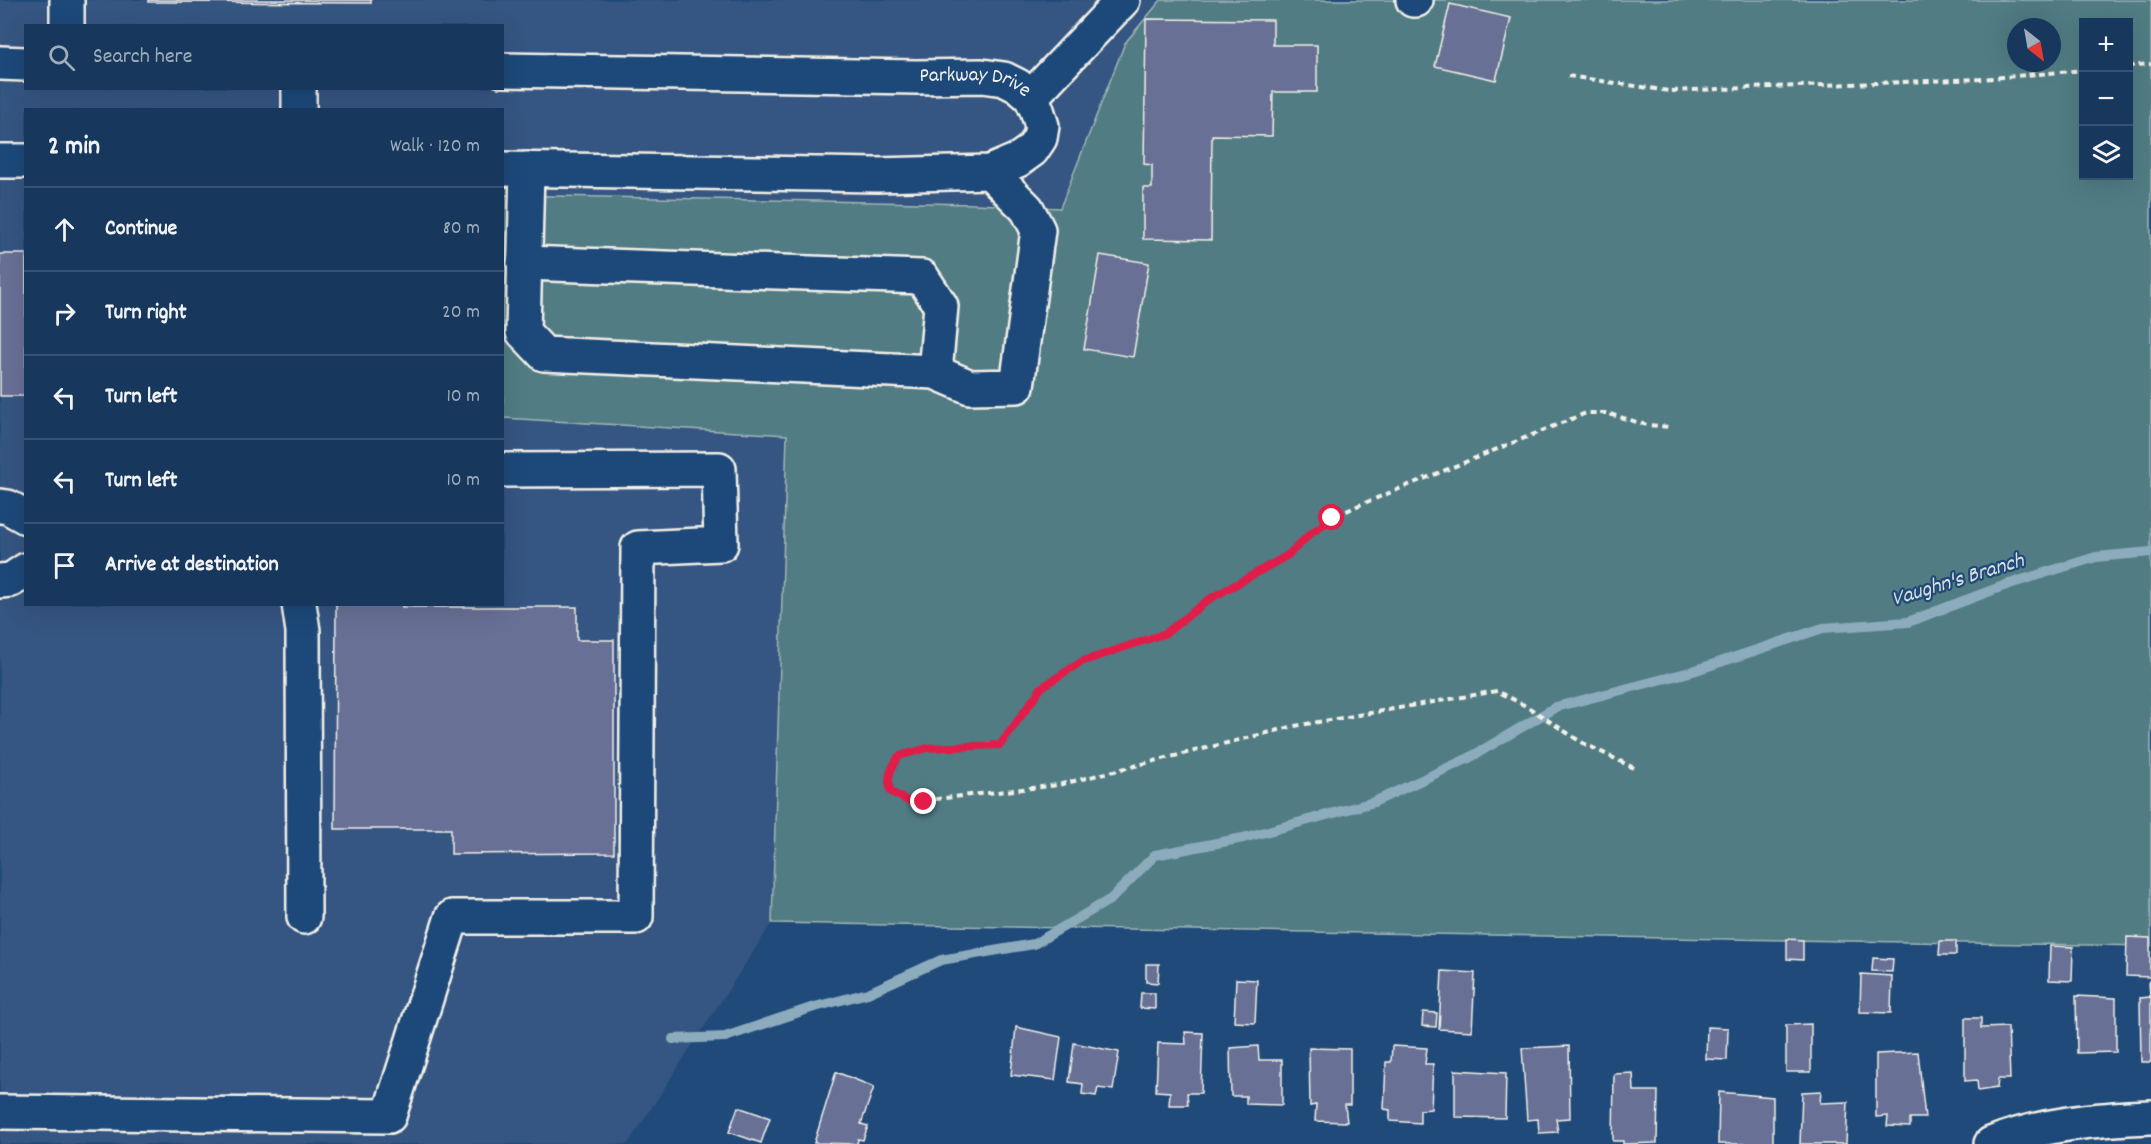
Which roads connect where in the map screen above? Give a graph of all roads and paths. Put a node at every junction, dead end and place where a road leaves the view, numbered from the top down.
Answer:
1 (68, 0) edge
2 (1123, 0) edge
3 (67, 24) edge
4 (0, 63) edge
5 (24, 64) edge
6 (2151, 64) edge
7 (2133, 66) edge
8 (504, 70) edge
9 (2079, 70) edge
10 (1568, 76) dead end
11 (299, 90) edge
12 (1031, 97) junction
13 (299, 108) edge
14 (0, 161) edge
15 (24, 161) edge
16 (515, 169) edge
17 (990, 172) junction
18 (524, 263) junction
19 (935, 372) junction
20 (1670, 427) dead end
21 (504, 470) edge
22 (0, 506) edge
23 (24, 516) edge
24 (24, 571) edge
25 (0, 581) edge
26 (299, 606) edge
27 (1634, 768) dead end
28 (304, 917) dead end
29 (0, 1112) edge
30 (2151, 1117) edge
31 (1991, 1144) edge

1 - 3 street
2 - 12 street
4 - 5 street
6 - 7 path
8 - 12 street, Parkway Drive
9 - 10 path
11 - 13 street
12 - 17 street, Parkway Drive
14 - 15 street
16 - 17 street, Parkway Drive
16 - 18 street
17 - 19 street
18 - 19 street
18 - 19 street
20 - 27 path
21 - 29 street
22 - 23 street
24 - 25 street
26 - 28 street
30 - 31 street

